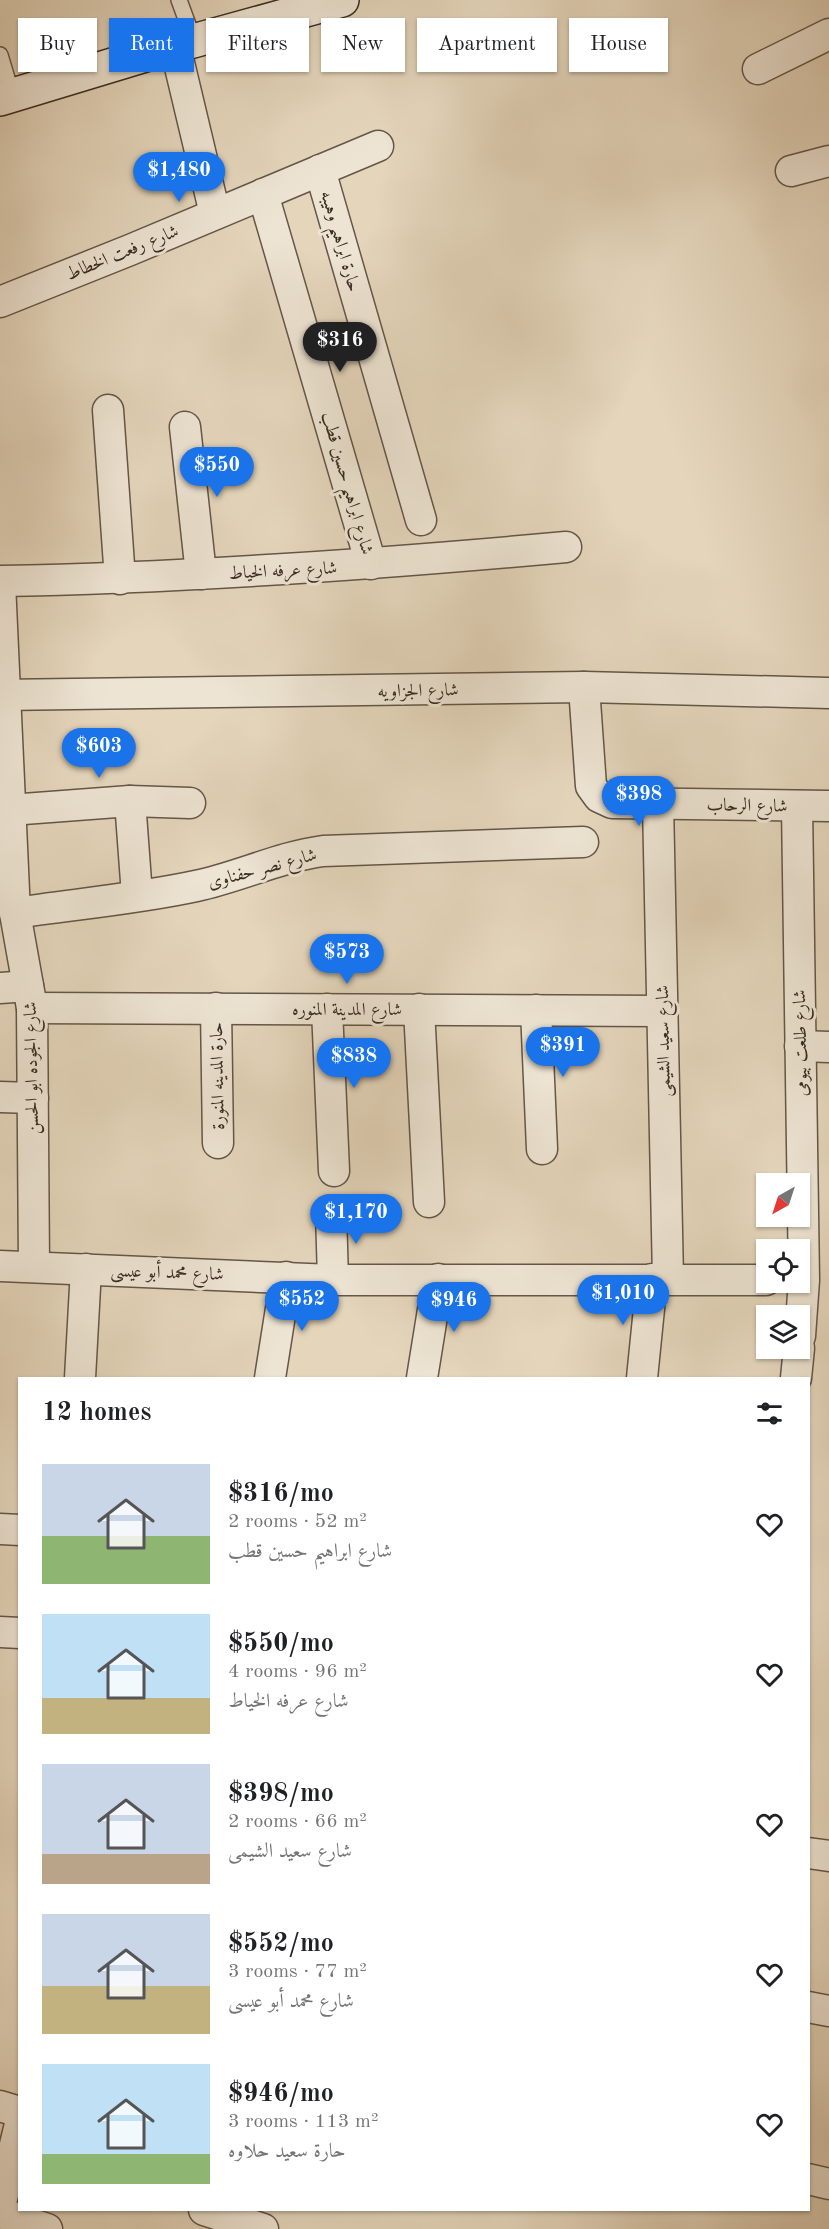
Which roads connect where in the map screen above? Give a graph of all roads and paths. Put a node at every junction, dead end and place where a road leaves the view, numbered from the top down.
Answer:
1 (179, 0) edge
2 (342, 0) edge
3 (181, 18) edge
4 (829, 34) edge
5 (194, 41) edge
6 (0, 55) edge
7 (109, 67) edge
8 (758, 69) dead end
9 (190, 72) edge
10 (6, 97) edge
11 (378, 146) dead end
12 (829, 161) edge
13 (320, 170) junction
14 (791, 171) dead end
15 (263, 194) junction
16 (215, 214) junction
17 (0, 302) edge
18 (108, 410) dead end
19 (185, 427) dead end
20 (421, 520) dead end
21 (566, 547) dead end
22 (371, 564) junction
23 (201, 574) junction
24 (120, 579) junction
25 (0, 582) edge
26 (584, 687) junction
27 (829, 693) edge
28 (3, 695) edge
29 (4, 748) edge
30 (130, 801) junction
31 (190, 802) dead end
32 (658, 803) junction
33 (797, 806) junction
34 (829, 806) edge
35 (10, 810) junction
36 (583, 842) dead end
37 (137, 895) junction
38 (9, 897) edge
39 (20, 994) edge
40 (216, 1008) junction
41 (327, 1009) junction
42 (419, 1010) junction
43 (536, 1010) junction
44 (662, 1011) junction
45 (815, 1046) edge
46 (0, 1097) edge
47 (33, 1098) junction
48 (218, 1143) dead end
49 (542, 1149) dead end
50 (334, 1171) dead end
51 (429, 1202) dead end
52 (331, 1212) dead end
53 (0, 1266) edge
54 (34, 1266) junction
55 (86, 1269) junction
56 (286, 1277) junction
57 (438, 1279) junction
58 (660, 1279) junction
59 (333, 1280) junction
60 (756, 1280) edge
61 (811, 1280) edge
62 (806, 1305) edge
63 (798, 1359) edge
64 (80, 1377) edge
65 (270, 1377) edge
66 (422, 1377) edge
67 (642, 1377) edge
68 (796, 1377) edge
69 (0, 1529) edge
70 (18, 1530) edge
71 (0, 1632) edge
72 (18, 1633) edge
73 (810, 1853) edge
74 (829, 1856) edge
75 (810, 2007) edge
76 (829, 2011) edge
77 (0, 2106) edge
78 (18, 2111) edge
79 (18, 2140) edge
80 (810, 2179) edge
81 (829, 2184) edge
82 (0, 2207) edge
83 (207, 2211) edge
84 (0, 2213) edge
85 (47, 2229) edge
86 (264, 2229) edge

1 - 3 lane
2 - 5 street
4 - 8 street
6 - 10 lane
7 - 10 street
9 - 16 street
11 - 13 street, شارع رفعت الخطاط
12 - 14 street
13 - 15 street, شارع رفعت الخطاط
13 - 20 street, حارة ابراهيم وهيبه
15 - 16 street, شارع رفعت الخطاط
15 - 22 street, شارع ابراهيم حسين قطب
16 - 17 street, شارع رفعت الخطاط
18 - 24 street
19 - 23 street
21 - 22 street, شارع عرفه الخياط
22 - 23 street, شارع عرفه الخياط
23 - 24 street, شارع عرفه الخياط
24 - 25 street, شارع عرفه الخياط
25 - 28 street, شارع الجوده ابو الحسن
26 - 27 street, شارع الجزاويه
26 - 28 street, شارع الجزاويه
26 - 32 street, شارع الرحاب
28 - 29 street, شارع الجوده ابو الحسن
29 - 35 street, شارع الجوده ابو الحسن
30 - 31 street
30 - 35 street
30 - 37 street
32 - 33 street, شارع الرحاب
32 - 44 street, شارع سعيد الشيمى
33 - 34 street, شارع الرحاب
33 - 45 street, شارع طلعت بيومى
35 - 38 street, شارع الجوده ابو الحسن
36 - 37 street, شارع نصر حفناوى
37 - 38 street, شارع نصر حفناوى
38 - 39 street, شارع الجوده ابو الحسن
39 - 40 street, شارع المدينة المنوره
39 - 47 street, شارع الجوده ابو الحسن
40 - 41 street, شارع المدينة المنوره
40 - 48 street, حارة المدينه المنورة
41 - 42 street, شارع المدينة المنوره
41 - 50 street
42 - 43 street, شارع المدينة المنوره
42 - 51 street
43 - 44 street, شارع المدينة المنوره
43 - 49 street
44 - 58 street, شارع سعيد الشيمى
45 - 61 street, شارع طلعت بيومى
46 - 47 street
47 - 54 street, شارع الجوده ابو الحسن
52 - 59 street
53 - 54 street, شارع محمد أبو عيسى
54 - 55 street, شارع محمد أبو عيسى
55 - 56 street, شارع محمد أبو عيسى
55 - 64 street
56 - 59 street, شارع محمد أبو عيسى
56 - 65 street
57 - 58 street, شارع محمد أبو عيسى
57 - 59 street, شارع محمد أبو عيسى
57 - 66 street
58 - 60 street, شارع محمد أبو عيسى
58 - 67 street, شارع سعيد الشيمى
61 - 62 street, شارع طلعت بيومى
63 - 68 street
69 - 70 street
71 - 72 street
73 - 74 street
75 - 76 street
77 - 78 street
79 - 82 street
80 - 81 street
83 - 86 street
84 - 85 street

